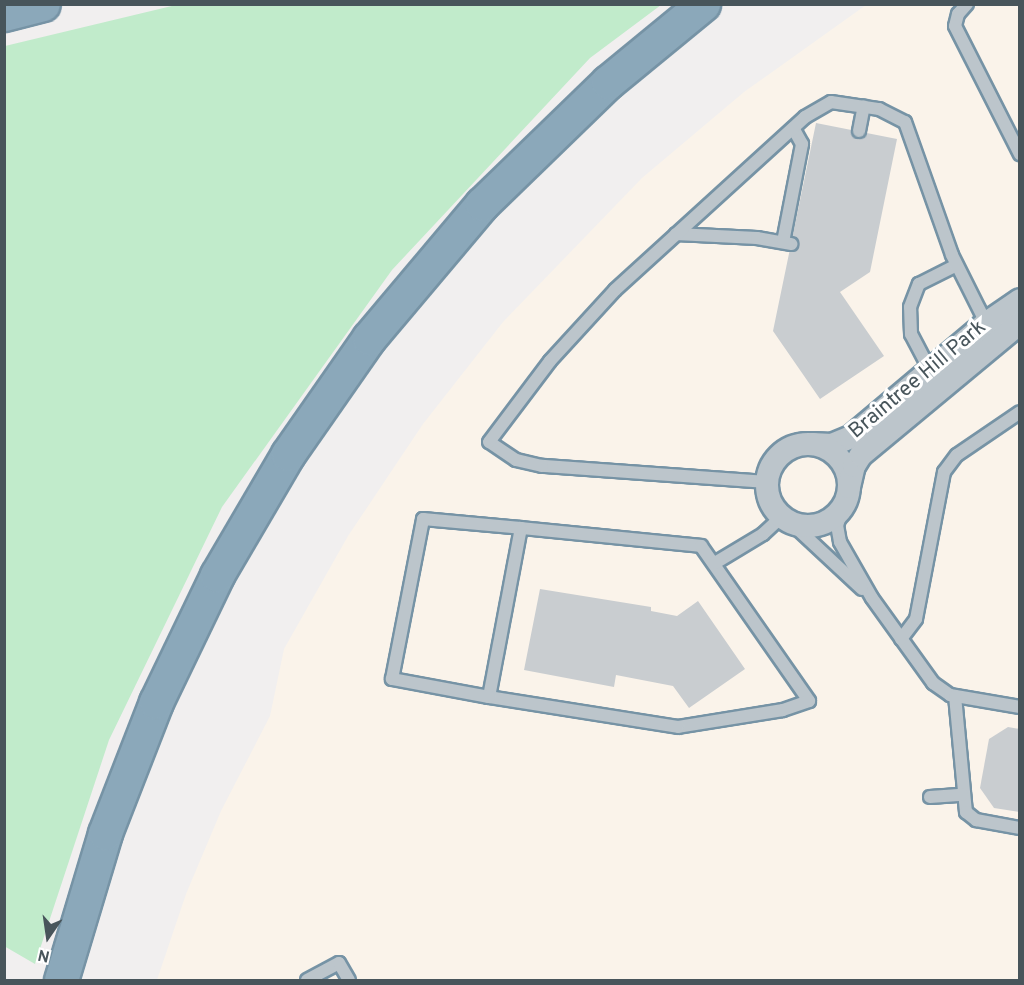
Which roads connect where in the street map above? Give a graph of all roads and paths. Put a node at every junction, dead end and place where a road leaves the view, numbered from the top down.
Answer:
1 (43, 4) edge
2 (703, 4) edge
3 (968, 4) edge
4 (4, 14) edge
5 (864, 106) junction
6 (793, 128) junction
7 (859, 131) dead end
8 (1020, 154) edge
9 (676, 234) junction
10 (957, 265) junction
11 (1020, 300) edge
12 (1020, 323) edge
13 (992, 331) junction
14 (936, 378) junction
15 (1020, 412) edge
16 (812, 444) junction
17 (767, 482) junction
18 (847, 495) junction
19 (785, 518) junction
20 (521, 528) junction
21 (715, 563) junction
22 (872, 598) junction
23 (901, 639) junction
24 (955, 696) junction
25 (489, 697) junction
26 (1018, 707) edge
27 (962, 795) junction
28 (930, 797) dead end
29 (1020, 828) edge
30 (61, 981) edge
31 (307, 981) edge
32 (349, 981) edge

1 - 4 highway
2 - 30 highway
3 - 8 lane
5 - 6 lane
5 - 7 lane
5 - 10 lane
6 - 9 lane
6 - 9 lane
9 - 17 lane
10 - 13 lane
10 - 14 lane
11 - 13 street, Braintree Hill Park
12 - 13 street, Braintree Hill Park
13 - 14 street, Braintree Hill Park
14 - 16 street, Braintree Hill Park
14 - 18 street, Braintree Hill Park
15 - 23 lane
16 - 17 street, Braintree Hill Park
16 - 18 street, Braintree Hill Park
17 - 19 street
18 - 19 street, Braintree Hill Park
18 - 22 lane
19 - 21 lane
19 - 22 lane
20 - 21 lane
20 - 25 lane
20 - 25 lane
21 - 25 lane
22 - 23 lane
23 - 24 lane
24 - 26 lane
24 - 27 lane
27 - 28 lane
27 - 29 lane
31 - 32 lane

